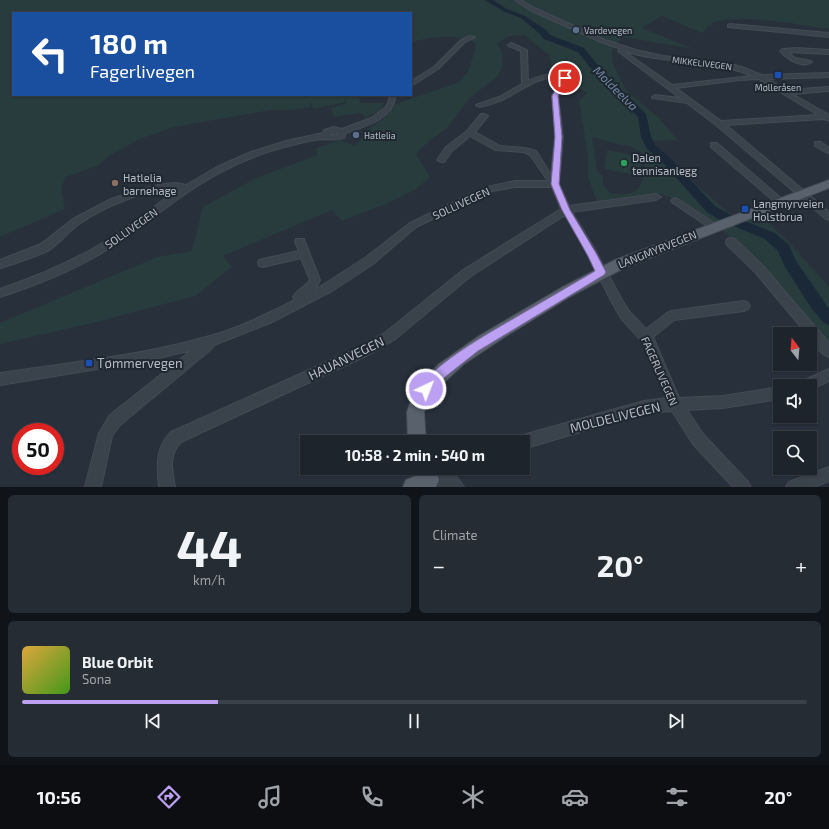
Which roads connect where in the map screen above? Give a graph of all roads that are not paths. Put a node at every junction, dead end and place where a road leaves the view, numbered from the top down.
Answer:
1 (517, 0) edge
2 (730, 26) dead end
3 (829, 35) edge
4 (472, 37) dead end
5 (511, 45) dead end
6 (616, 46) junction
7 (829, 52) edge
8 (809, 62) dead end
9 (829, 75) edge
10 (760, 77) junction
11 (412, 83) edge
12 (525, 84) junction
13 (672, 87) junction
14 (829, 89) edge
15 (784, 92) junction
16 (393, 96) edge
17 (655, 97) dead end
18 (690, 101) junction
19 (480, 105) dead end
20 (484, 116) dead end
21 (828, 118) edge
22 (719, 123) junction
23 (470, 132) junction
24 (818, 144) dead end
25 (714, 145) dead end
26 (829, 152) edge
27 (441, 160) dead end
28 (555, 184) junction
29 (829, 184) edge
30 (187, 188) junction
31 (802, 193) junction
32 (656, 197) dead end
33 (676, 201) dead end
34 (779, 202) junction
35 (566, 210) junction
36 (829, 217) edge
37 (715, 225) junction
38 (300, 242) dead end
39 (731, 242) dead end
40 (304, 254) junction
41 (263, 263) dead end
42 (0, 264) edge
43 (601, 272) junction
44 (0, 293) edge
45 (744, 306) dead end
46 (286, 309) junction
47 (646, 336) junction
48 (210, 341) junction
49 (829, 352) edge
50 (829, 375) edge
51 (0, 379) edge
52 (817, 380) edge
53 (773, 394) edge
54 (675, 404) junction
55 (416, 435) edge
56 (530, 440) edge
57 (829, 474) edge
58 (441, 475) edge
59 (430, 479) edge
60 (93, 487) edge
61 (167, 487) edge
62 (456, 487) edge
63 (743, 487) edge
64 (794, 487) edge

1 - 6 street
2 - 3 street
4 - 11 street
5 - 12 street
6 - 10 street, MIKKELIVEGEN
6 - 13 street
7 - 8 street
9 - 10 street
10 - 13 street
10 - 15 street, MIKKELIVEGEN
12 - 19 street, FAGERLIVEGEN
12 - 28 street, FAGERLIVEGEN
13 - 18 street
14 - 15 street
15 - 21 street, MIKKELIVEGEN
16 - 30 street, SOLLIVEGEN
17 - 18 street
18 - 22 street
20 - 23 street
21 - 22 street
22 - 31 street
23 - 27 street
23 - 28 street
24 - 26 street
25 - 34 street
28 - 35 street, FAGERLIVEGEN
28 - 46 street, SOLLIVEGEN
29 - 31 main road, LANGMYRVEGEN
30 - 42 street
30 - 44 street, SOLLIVEGEN
31 - 34 main road, LANGMYRVEGEN
31 - 36 street
32 - 35 street
33 - 37 street
34 - 37 main road, LANGMYRVEGEN
35 - 43 street, FAGERLIVEGEN
35 - 61 street, HAUANVEGEN
37 - 43 main road, LANGMYRVEGEN
38 - 40 street, SOLLIVEGEN
39 - 49 street
40 - 41 street
40 - 46 street, SOLLIVEGEN
43 - 47 street, FAGERLIVEGEN
43 - 55 main road, LANGMYRVEGEN
45 - 47 street
46 - 48 street, SOLLIVEGEN
47 - 54 street, FAGERLIVEGEN
48 - 51 street, SOLLIVEGEN
48 - 60 street
50 - 52 street
53 - 54 street, MOLDELIVEGEN
54 - 56 street, MOLDELIVEGEN
54 - 63 street, FAGERLIVEGEN
57 - 64 street
58 - 59 street
59 - 62 street

